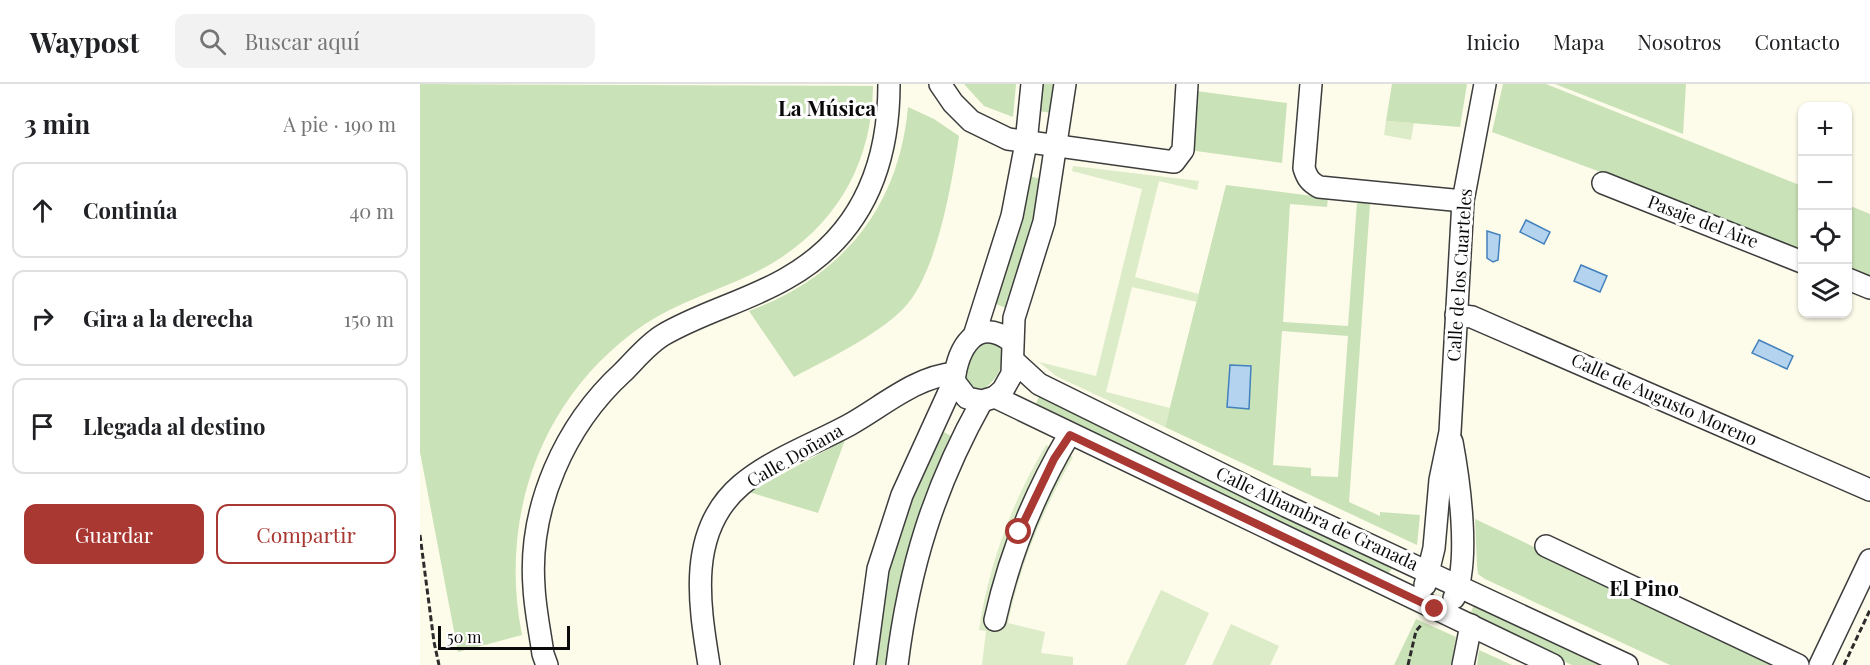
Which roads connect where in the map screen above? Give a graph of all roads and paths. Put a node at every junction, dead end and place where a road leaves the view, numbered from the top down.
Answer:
1 (889, 84) edge
2 (940, 84) edge
3 (1032, 84) edge
4 (1065, 84) edge
5 (1187, 84) edge
6 (1311, 84) edge
7 (1485, 84) edge
8 (1026, 143) junction
9 (1056, 146) junction
10 (1603, 183) dead end
11 (1462, 201) junction
12 (1798, 260) edge
13 (1852, 281) edge
14 (1870, 288) edge
15 (1456, 315) junction
16 (974, 336) junction
17 (1011, 341) junction
18 (1015, 362) junction
19 (954, 377) junction
20 (988, 399) junction
21 (1450, 432) junction
22 (1070, 435) junction
23 (1870, 490) edge
24 (420, 536) edge
25 (1546, 546) dead end
26 (1870, 560) edge
27 (1429, 572) junction
28 (1459, 585) junction
29 (1434, 608) junction
30 (1870, 610) edge
31 (995, 620) dead end
32 (1471, 625) junction
33 (439, 665) edge
34 (548, 665) edge
35 (709, 665) edge
36 (865, 665) edge
37 (897, 665) edge
38 (1408, 665) edge
39 (1463, 665) edge
40 (1553, 665) edge
41 (1627, 665) edge
42 (1798, 665) edge
43 (1820, 665) edge
44 (1844, 665) edge

1 - 34 street
2 - 8 street
3 - 8 street
4 - 9 street
5 - 9 street
6 - 11 street
7 - 11 street, Calle de los Cuarteles
8 - 9 street
8 - 16 street
9 - 17 street
10 - 12 street, Pasaje del Aire
11 - 15 street, Calle de los Cuarteles
13 - 14 street
15 - 21 street, Calle de los Cuarteles
15 - 23 street, Calle de Augusto Moreno
16 - 17 street
16 - 19 street
17 - 18 street
18 - 20 street
18 - 27 street, Calle Alhambra de Granada
19 - 20 street
19 - 35 street, Calle Doñana
19 - 36 street
20 - 22 street, Calle Alhambra de Granada
20 - 37 street
21 - 27 street, Calle de los Cuarteles
21 - 28 street, Calle de los Cuarteles
22 - 29 street, Calle Alhambra de Granada
22 - 31 street
24 - 33 path
25 - 42 street
26 - 43 street
27 - 28 street, Calle Alhambra de Granada
27 - 29 street, Calle de los Cuarteles
28 - 29 street, Calle de los Cuarteles
28 - 41 street, Calle Alhambra de Granada
29 - 32 street, Calle Alhambra de Granada
29 - 38 path
30 - 44 path
32 - 39 street
32 - 40 street, Calle Alhambra de Granada

